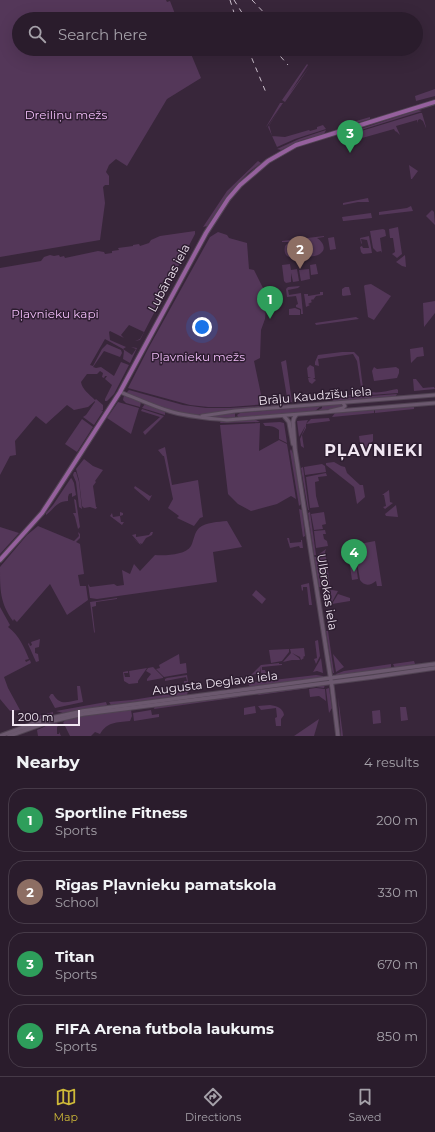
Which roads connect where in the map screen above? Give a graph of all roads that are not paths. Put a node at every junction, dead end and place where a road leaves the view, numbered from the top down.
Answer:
1 (435, 102) edge
2 (120, 392) junction
3 (435, 394) edge
4 (343, 403) junction
5 (435, 403) edge
6 (241, 411) junction
7 (323, 413) junction
8 (296, 415) junction
9 (284, 416) junction
10 (196, 417) junction
11 (240, 420) junction
12 (295, 450) junction
13 (0, 560) edge
14 (435, 664) edge
15 (435, 668) edge
16 (331, 680) junction
17 (87, 712) junction
18 (0, 736) edge
19 (8, 736) edge
20 (338, 736) edge

1 - 2 main road, Lubānas iela
2 - 10 street, Brāļu Kaudzīšu iela
2 - 13 main road, Lubānas iela
3 - 4 street, Brāļu Kaudzīšu iela
4 - 6 street, Brāļu Kaudzīšu iela
4 - 7 street
5 - 7 street, Brāļu Kaudzīšu iela
6 - 10 street, Brāļu Kaudzīšu iela
6 - 11 street
7 - 8 street, Brāļu Kaudzīšu iela
8 - 9 street, Brāļu Kaudzīšu iela
8 - 12 main road, Ulbrokas iela
9 - 11 street, Brāļu Kaudzīšu iela
9 - 12 main road, Ulbrokas iela
10 - 11 street, Brāļu Kaudzīšu iela
12 - 16 main road, Ulbrokas iela
14 - 16 main road, Augusta Deglava iela
15 - 16 main road, Augusta Deglava iela
16 - 17 main road, Augusta Deglava iela
16 - 20 main road, Ulbrokas iela
17 - 18 main road, Augusta Deglava iela
17 - 19 main road, Augusta Deglava iela

